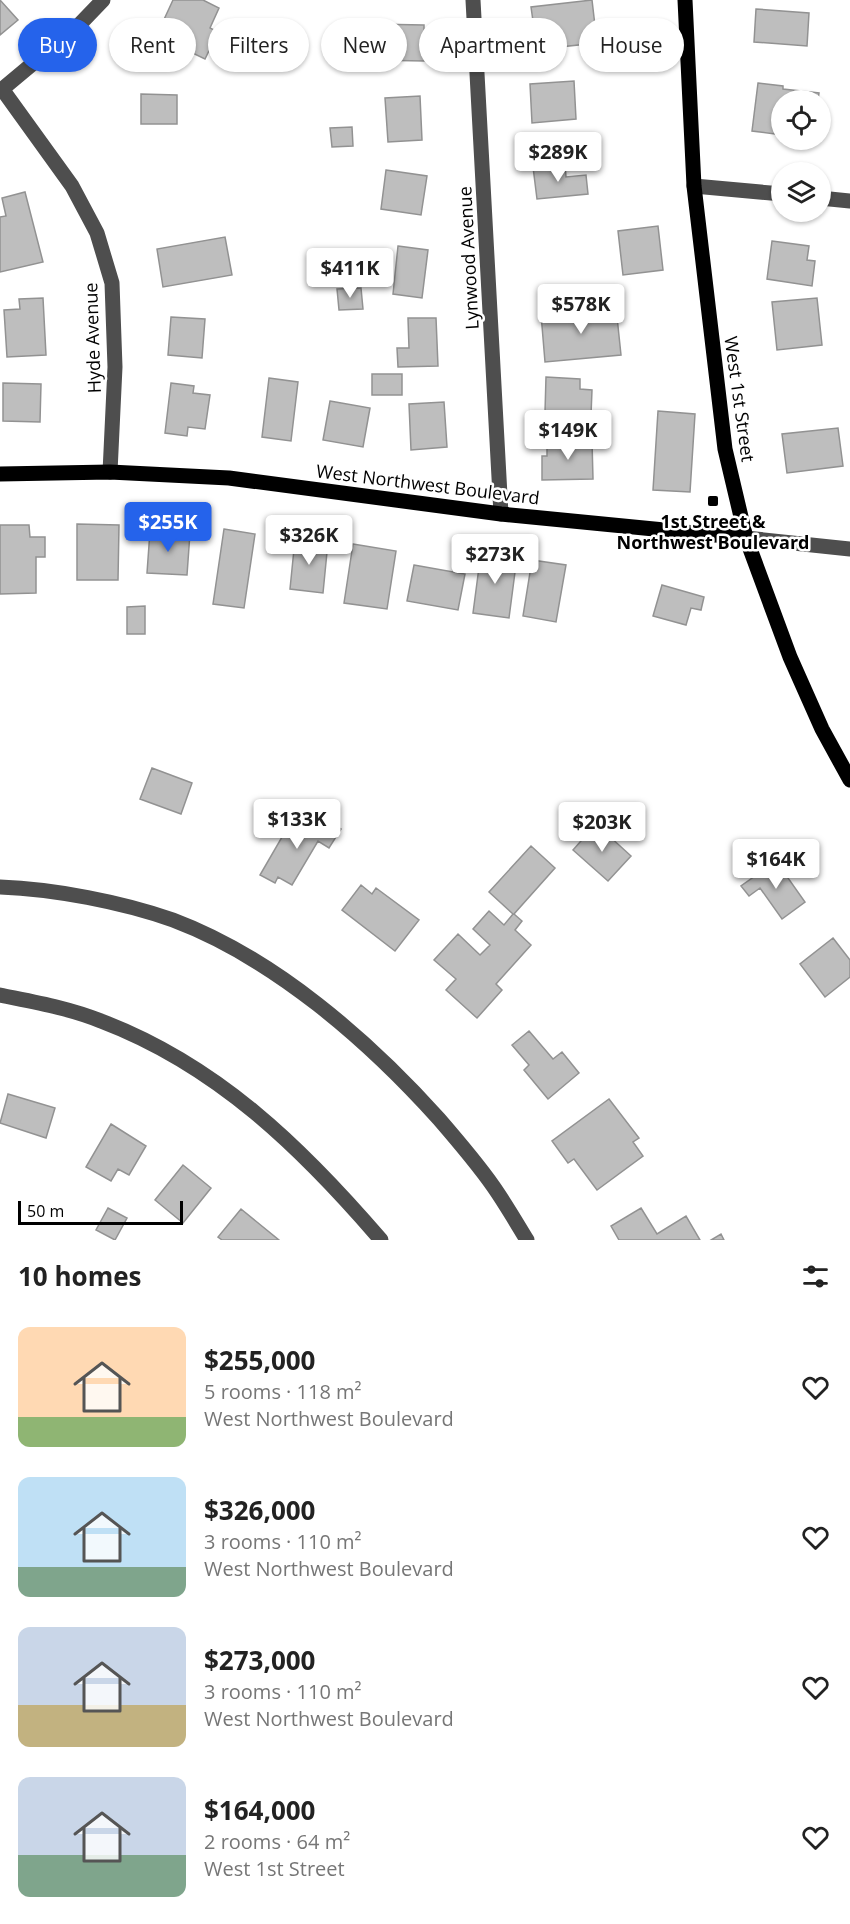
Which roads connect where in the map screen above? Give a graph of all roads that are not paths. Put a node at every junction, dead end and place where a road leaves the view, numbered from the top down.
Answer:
1 (103, 0) edge
2 (473, 0) edge
3 (685, 0) edge
4 (1, 90) edge
5 (694, 186) junction
6 (771, 193) edge
7 (831, 199) edge
8 (850, 201) edge
9 (110, 472) junction
10 (0, 474) edge
11 (501, 514) junction
12 (746, 538) junction
13 (850, 549) edge
14 (850, 780) edge
15 (0, 887) edge
16 (0, 995) edge
17 (381, 1240) edge
18 (527, 1240) edge

1 - 4 street
2 - 11 street, Lynwood Avenue
3 - 5 main road, West 1st Street
4 - 9 street, Hyde Avenue
5 - 6 street
5 - 12 main road, West 1st Street
7 - 8 street
9 - 10 main road, West Northwest Boulevard
9 - 11 main road, West Northwest Boulevard
11 - 12 main road, West Northwest Boulevard
12 - 13 street, West Northwest Boulevard
12 - 14 main road, West 1st Street
15 - 18 street
16 - 17 street

